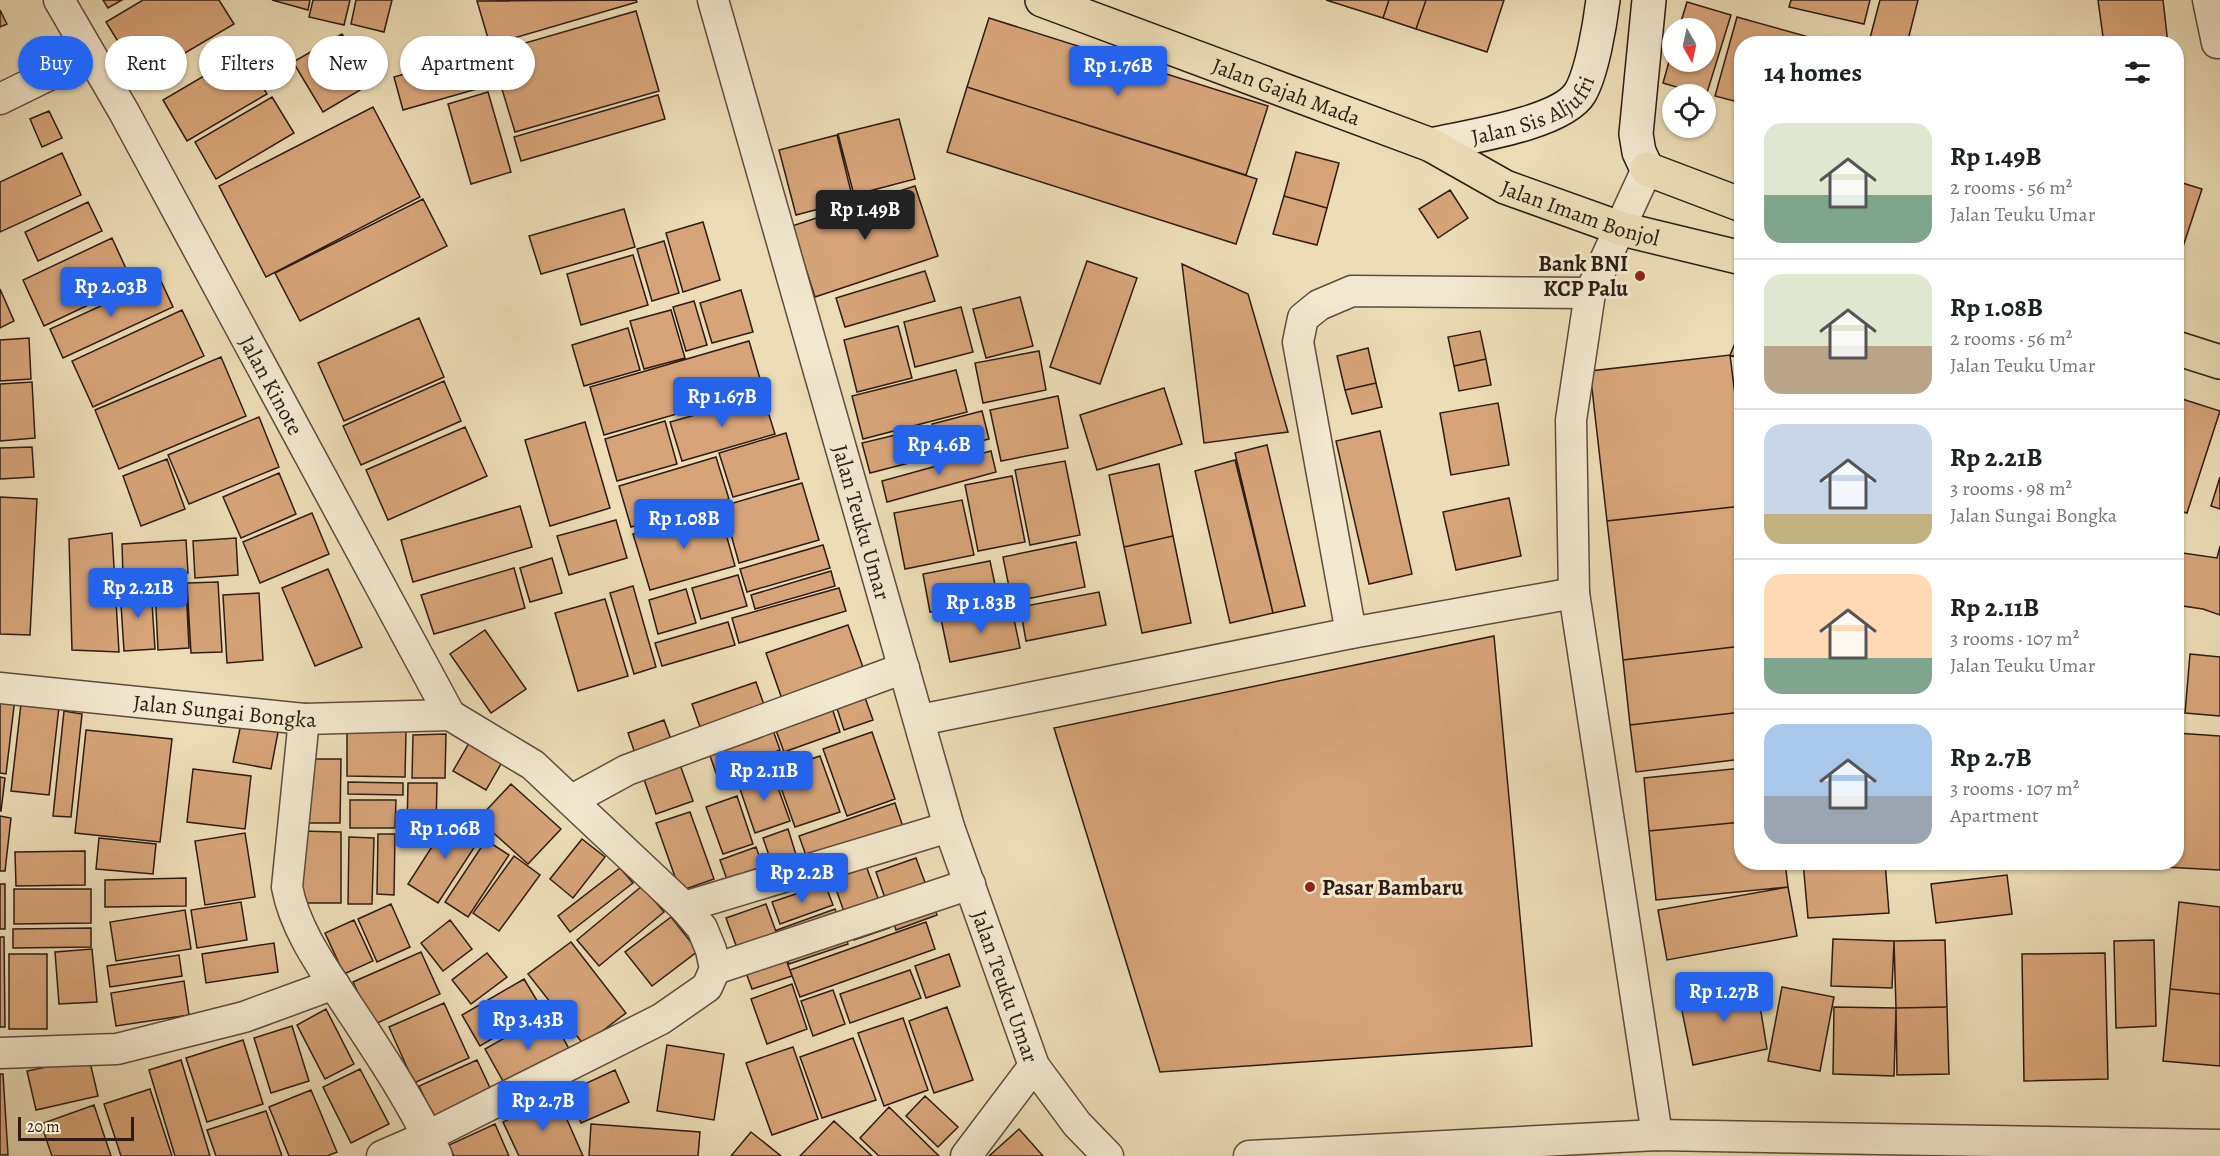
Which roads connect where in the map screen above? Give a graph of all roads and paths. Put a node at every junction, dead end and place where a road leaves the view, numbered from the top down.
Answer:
1 (59, 0) edge
2 (714, 0) edge
3 (1042, 0) edge
4 (1603, 0) edge
5 (1649, 0) edge
6 (2208, 0) edge
7 (79, 36) edge
8 (2217, 43) dead end
9 (93, 60) edge
10 (18, 90) edge
11 (0, 99) edge
12 (1431, 144) junction
13 (1647, 169) junction
14 (1734, 202) edge
15 (1622, 229) junction
16 (1734, 256) edge
17 (1590, 293) junction
18 (2184, 351) edge
19 (2220, 362) edge
20 (1574, 593) junction
21 (1351, 633) junction
22 (904, 668) junction
23 (0, 688) edge
24 (450, 715) junction
25 (304, 719) junction
26 (920, 720) junction
27 (572, 800) junction
28 (949, 827) junction
29 (970, 884) junction
30 (684, 907) junction
31 (716, 969) junction
32 (334, 984) junction
33 (0, 1053) edge
34 (1034, 1066) junction
35 (1657, 1135) junction
36 (2220, 1145) edge
37 (433, 1146) edge
38 (2027, 1149) edge
39 (382, 1156) edge
40 (966, 1156) edge
41 (1108, 1156) edge
42 (1249, 1156) edge

1 - 7 street, Jalan Kinote
2 - 22 street, Jalan Teuku Umar
3 - 12 highway, Jalan Gajah Mada
4 - 12 main road, Jalan Sis Aljufri
5 - 13 main road
6 - 8 street
9 - 24 street, Jalan Kinote
10 - 11 street
12 - 15 highway, Jalan Imam Bonjol
13 - 14 highway
13 - 15 street
15 - 16 highway, Jalan Imam Bonjol
15 - 17 street
17 - 20 street
17 - 21 street
18 - 19 highway
20 - 21 street
20 - 35 street
21 - 26 street
22 - 26 street, Jalan Teuku Umar
22 - 27 street
23 - 25 street, Jalan Sungai Bongka
24 - 25 street, Jalan Sungai Bongka
24 - 27 street
25 - 32 street
26 - 28 street, Jalan Teuku Umar
27 - 30 street
28 - 29 street, Jalan Teuku Umar
28 - 30 street
29 - 31 street
29 - 34 street, Jalan Teuku Umar
30 - 31 street
31 - 37 street
32 - 33 street
32 - 37 street
34 - 40 street
34 - 41 street, Jalan Teuku Umar
35 - 38 street
35 - 42 street
36 - 38 street
37 - 39 street

